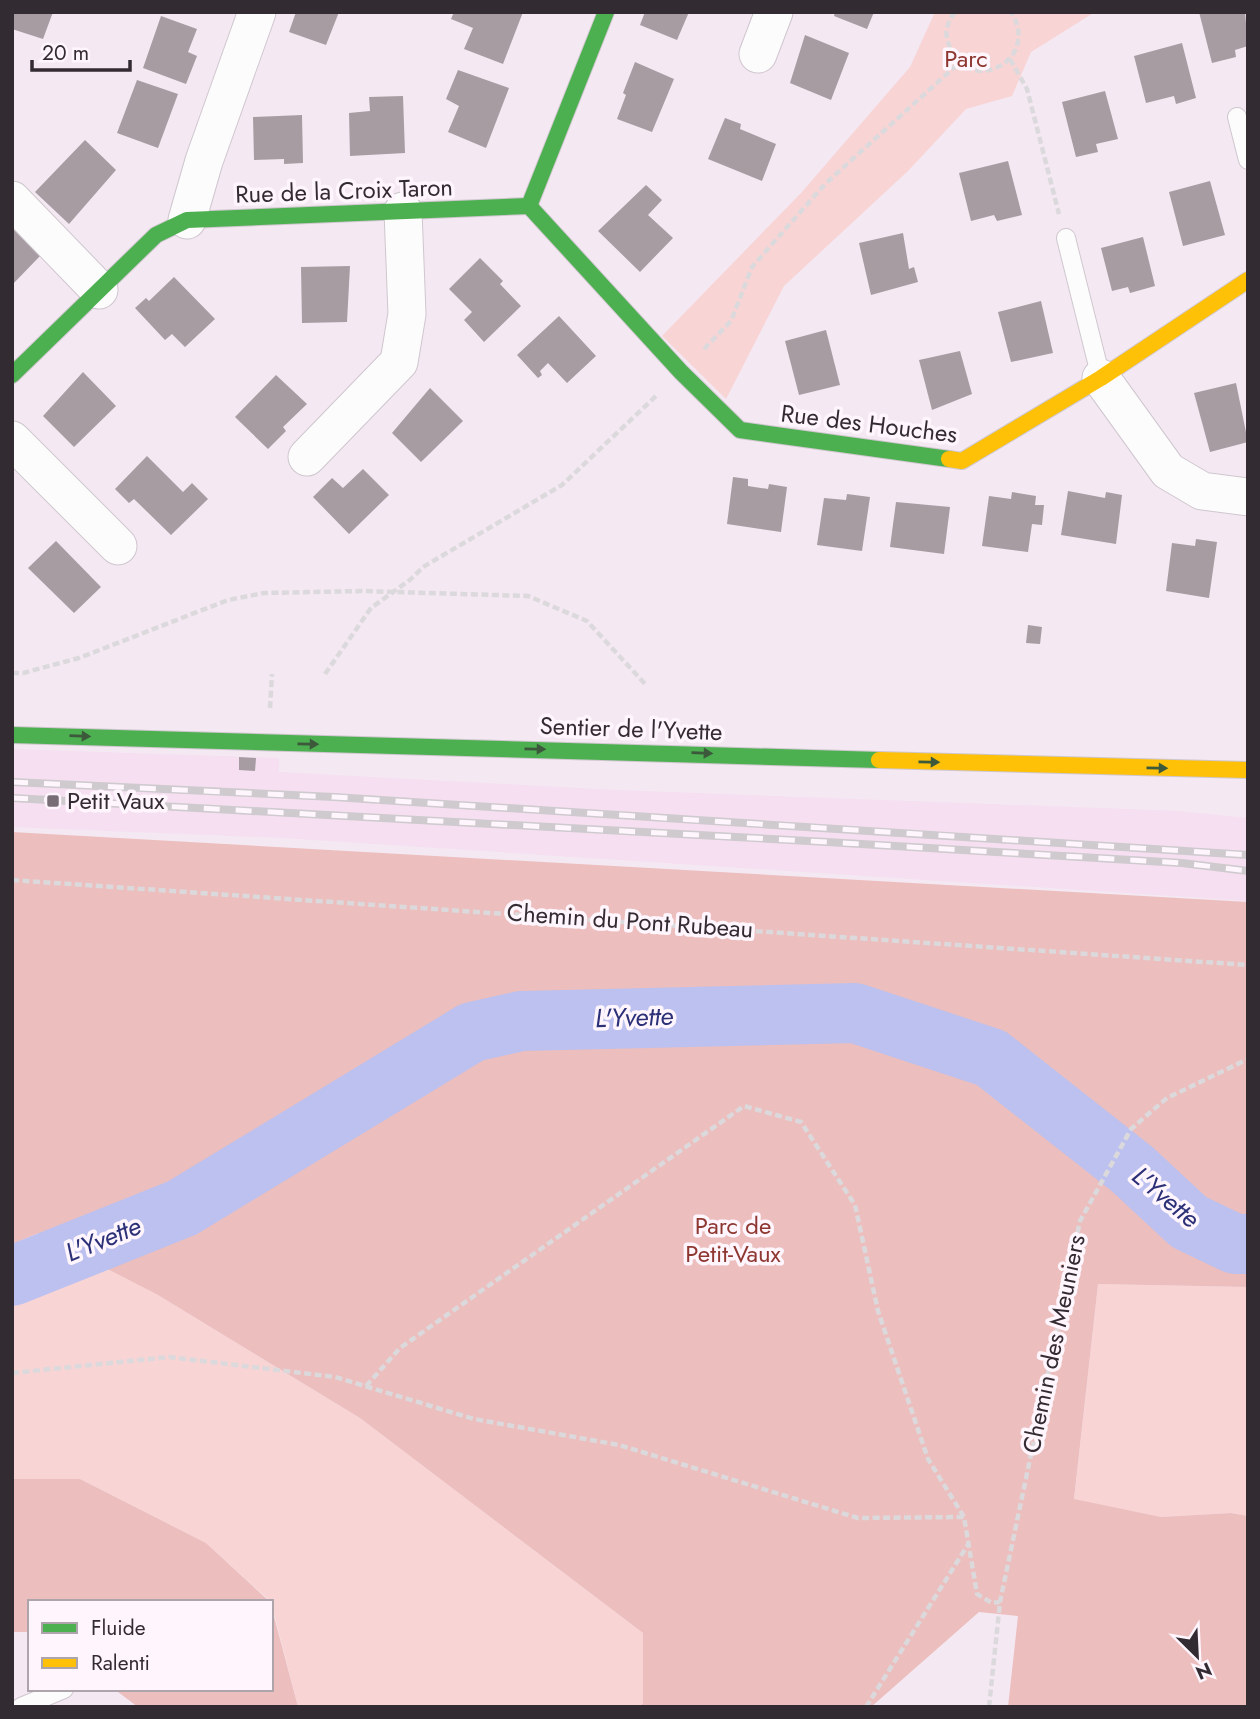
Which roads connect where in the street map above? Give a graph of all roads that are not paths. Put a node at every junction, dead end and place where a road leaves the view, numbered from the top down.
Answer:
1 (257, 12) edge
2 (606, 12) edge
3 (774, 12) edge
4 (758, 54) dead end
5 (1237, 117) dead end
6 (1248, 160) edge
7 (12, 200) edge
8 (529, 206) junction
9 (403, 211) junction
10 (187, 220) junction
11 (1066, 238) road end
12 (1248, 280) edge
13 (99, 290) junction
14 (12, 375) edge
15 (1101, 378) junction
16 (12, 440) edge
17 (307, 457) dead end
18 (1248, 497) edge
19 (118, 546) dead end
20 (12, 735) edge
21 (1248, 770) edge
22 (59, 1691) edge
23 (21, 1707) edge

1 - 10 street
2 - 8 street
3 - 4 street
5 - 6 lane
7 - 13 street
8 - 9 street, Rue de la Croix Taron
8 - 15 street, Rue des Houches
9 - 10 street, Rue de la Croix Taron
9 - 17 street
10 - 13 street, Rue de la Croix Taron
11 - 15 lane
12 - 15 street, Rue des Houches
13 - 14 street, Rue de la Croix Taron
15 - 18 street
16 - 19 street
20 -> 21 street, Sentier de l'Yvette
22 - 23 lane

